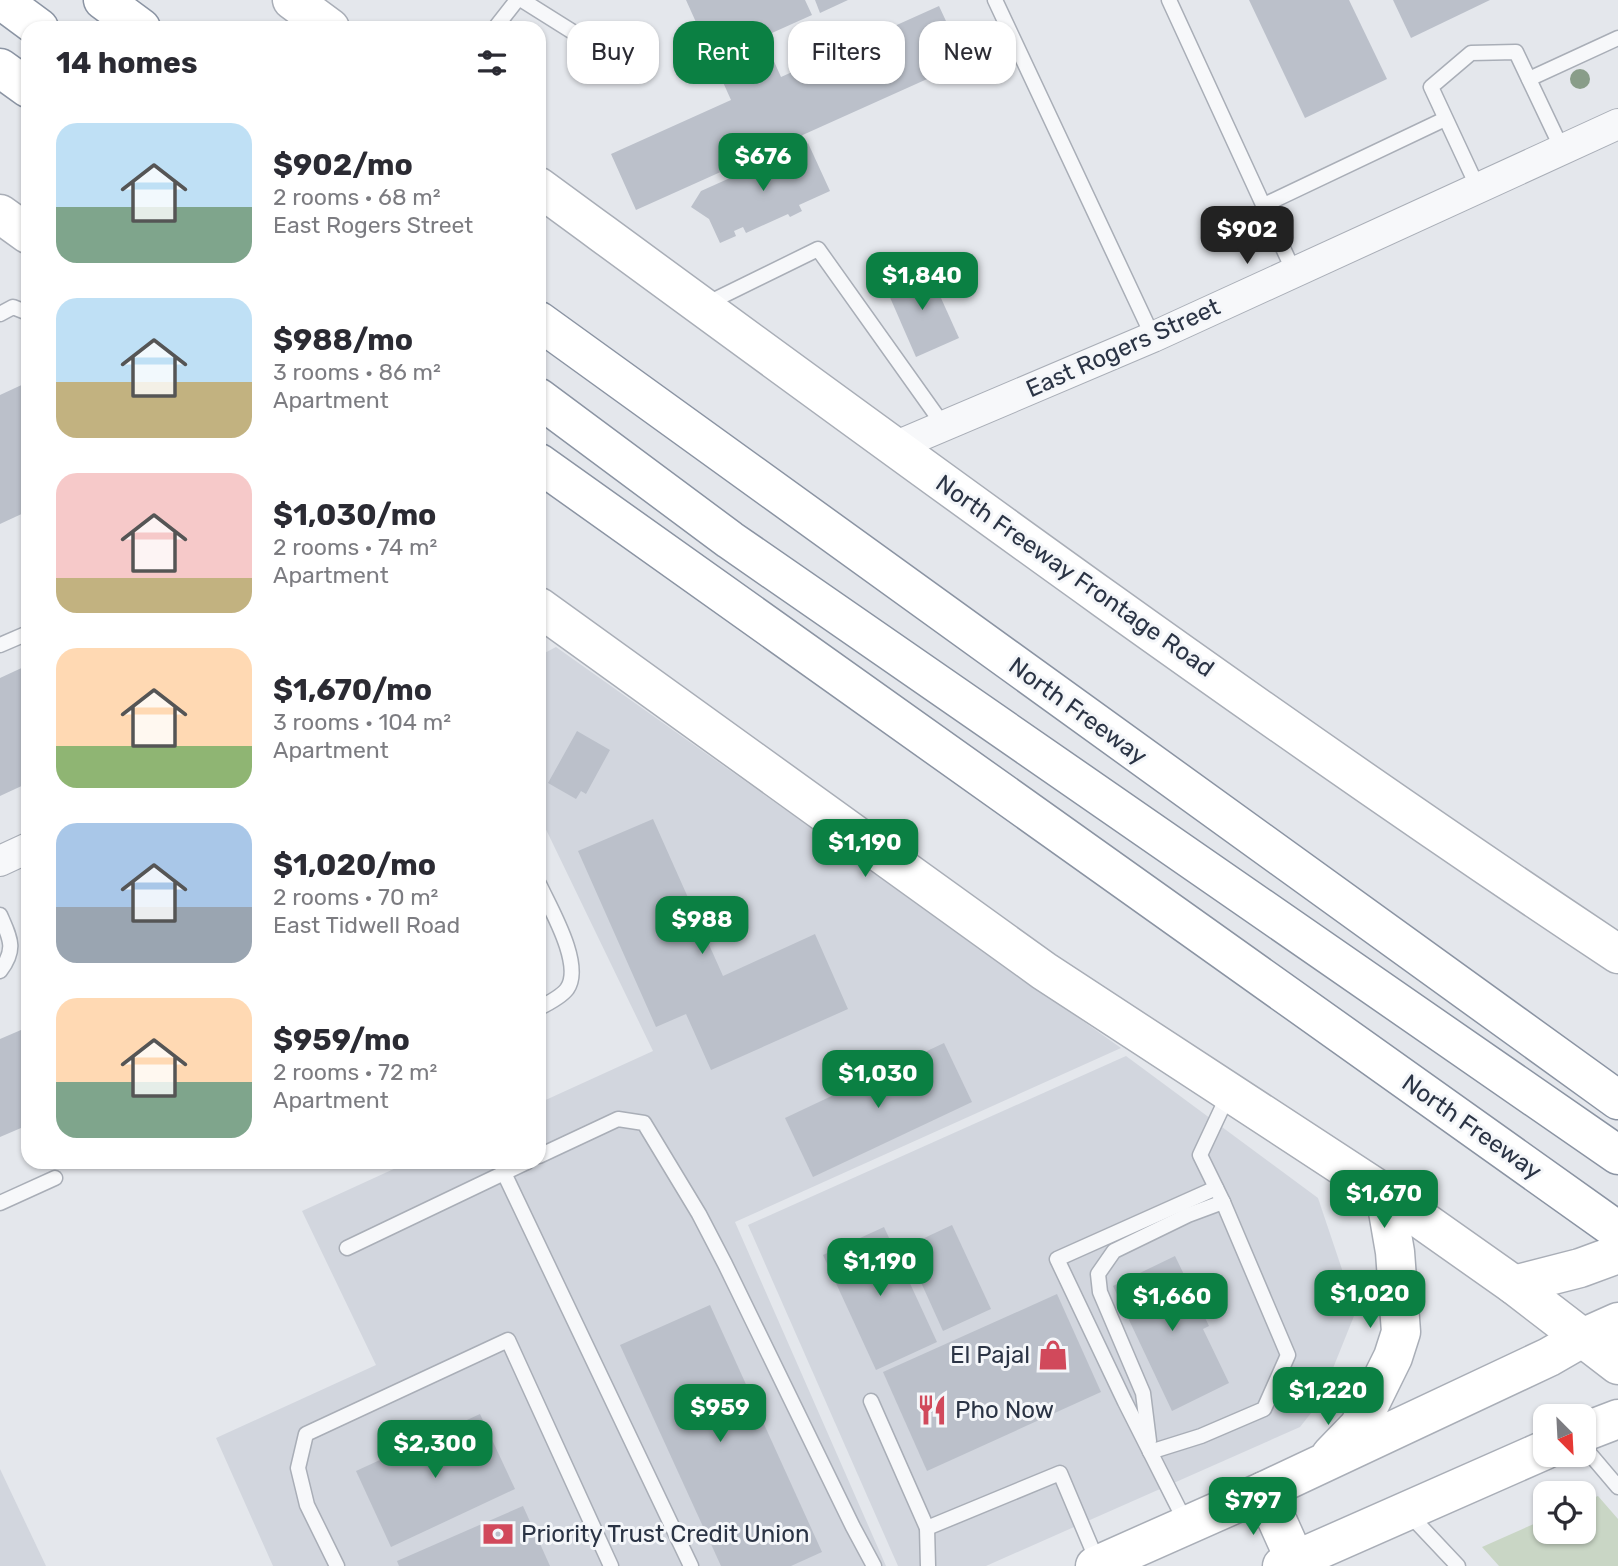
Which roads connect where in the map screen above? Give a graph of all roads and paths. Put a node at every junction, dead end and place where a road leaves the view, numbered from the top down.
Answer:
1 (1, 0) edge
2 (103, 0) edge
3 (292, 0) edge
4 (519, 0) edge
5 (995, 0) edge
6 (1169, 0) edge
7 (30, 21) edge
8 (132, 21) edge
9 (320, 21) edge
10 (501, 21) edge
11 (567, 29) edge
12 (1618, 38) edge
13 (0, 68) edge
14 (1529, 79) junction
15 (21, 83) edge
16 (1446, 118) junction
17 (1618, 124) edge
18 (1562, 149) junction
19 (1478, 188) junction
20 (546, 192) edge
21 (1264, 205) junction
22 (0, 214) edge
23 (21, 229) edge
24 (1294, 272) junction
25 (701, 306) junction
26 (21, 310) edge
27 (0, 314) edge
28 (546, 326) edge
29 (1153, 337) junction
30 (546, 403) edge
31 (944, 426) junction
32 (894, 447) junction
33 (546, 468) edge
34 (546, 612) edge
35 (21, 636) edge
36 (0, 645) edge
37 (21, 851) edge
38 (0, 861) edge
39 (546, 899) edge
40 (0, 915) edge
41 (1618, 954) edge
42 (0, 971) edge
43 (546, 1003) edge
44 (1230, 1093) junction
45 (1618, 1100) edge
46 (546, 1153) edge
47 (1618, 1155) edge
48 (512, 1169) edge
49 (504, 1173) junction
50 (55, 1178) dead end
51 (1216, 1188) junction
52 (1384, 1194) junction
53 (1223, 1202) junction
54 (0, 1203) edge
55 (1613, 1235) edge
56 (347, 1248) dead end
57 (1514, 1285) junction
58 (1618, 1322) edge
59 (1582, 1338) junction
60 (1618, 1365) edge
61 (871, 1401) dead end
62 (1618, 1419) edge
63 (1596, 1427) edge
64 (1150, 1452) junction
65 (1533, 1455) edge
66 (1596, 1461) edge
67 (1324, 1462) junction
68 (1618, 1487) edge
69 (1264, 1490) junction
70 (1406, 1511) junction
71 (1187, 1525) junction
72 (927, 1528) junction
73 (1289, 1563) edge
74 (1096, 1565) edge
75 (337, 1566) edge
76 (611, 1566) edge
77 (691, 1566) edge
78 (874, 1566) edge
79 (928, 1566) edge
80 (1458, 1566) edge

1 - 7 main road
2 - 8 main road
3 - 9 main road
4 - 10 lane
4 - 11 lane
5 - 29 lane
6 - 21 lane
12 - 14 lane
13 - 15 main road
14 - 16 lane
14 - 18 lane
16 - 19 lane
16 - 21 lane
17 - 18 street, East Rogers Street
18 - 19 street, East Rogers Street
19 - 24 street, East Rogers Street
20 - 25 main road, North Freeway Frontage Road
21 - 24 lane
22 - 23 main road
24 - 29 street, East Rogers Street
25 - 31 lane
25 - 32 main road, North Freeway Frontage Road
26 - 27 lane
28 - 45 main road, North Freeway
29 - 31 street, East Rogers Street
30 - 47 main road
31 - 32 street, East Rogers Street
32 - 41 main road, North Freeway Frontage Road
33 - 55 main road, North Freeway
34 - 44 main road
35 - 36 lane
37 - 38 street
39 - 43 lane
40 - 42 lane
44 - 51 lane
44 - 52 main road
46 - 78 lane
48 - 49 lane
49 - 56 lane
49 - 77 lane
50 - 54 lane
51 - 53 lane
51 - 64 lane
52 - 57 main road
52 - 67 main road
53 - 64 lane
53 - 64 lane
55 - 57 main road
57 - 59 main road
58 - 59 main road
59 - 60 main road
59 - 67 main road
61 - 72 lane
62 - 63 main road
64 - 71 lane
65 - 70 main road
66 - 68 lane
67 - 69 main road
69 - 71 main road
69 - 73 main road
70 - 73 main road
70 - 80 lane
71 - 74 main road
72 - 74 lane
72 - 79 lane
75 - 76 lane

